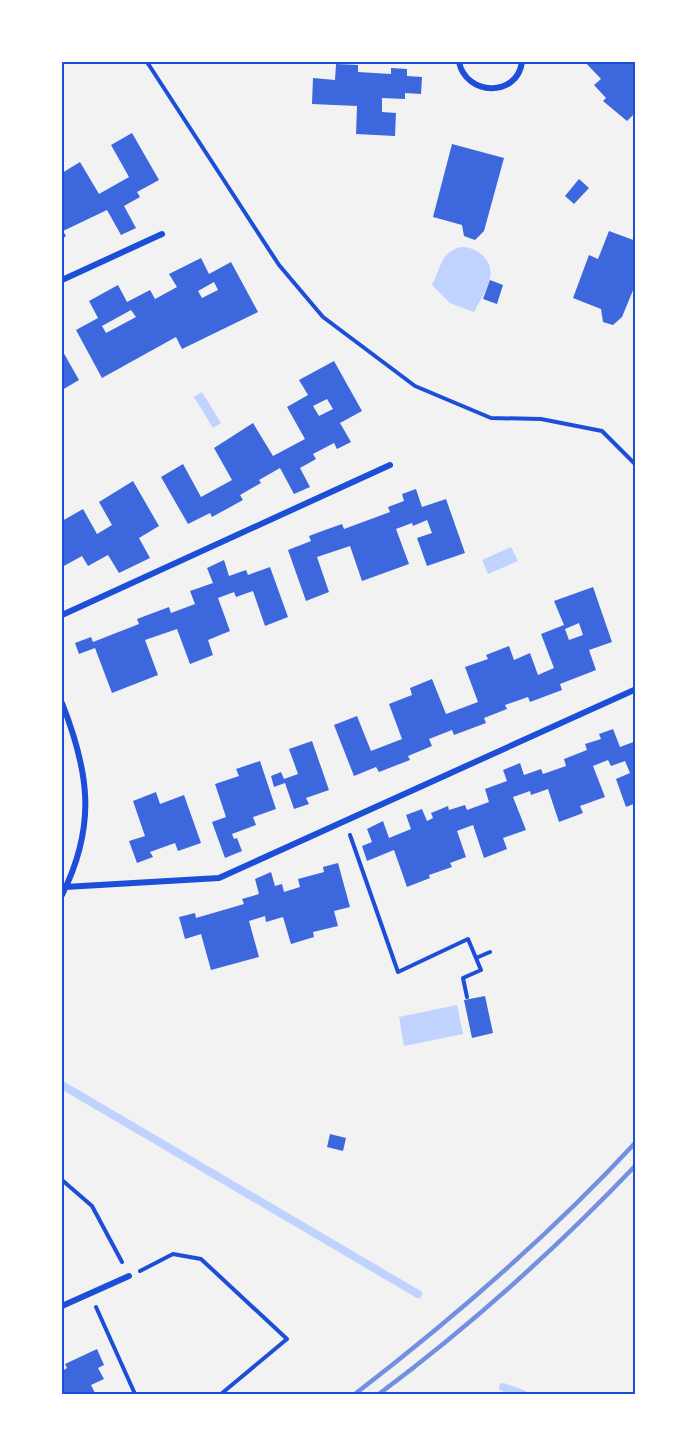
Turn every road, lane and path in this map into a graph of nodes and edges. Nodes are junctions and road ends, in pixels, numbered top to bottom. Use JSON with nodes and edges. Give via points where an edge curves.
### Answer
{"nodes":[{"id":1,"x":147,"y":62,"type":"edge"},
{"id":2,"x":459,"y":62,"type":"edge"},
{"id":3,"x":522,"y":62,"type":"edge"},
{"id":4,"x":162,"y":234,"type":"dead end"},
{"id":5,"x":62,"y":280,"type":"edge"},
{"id":6,"x":390,"y":465,"type":"dead end"},
{"id":7,"x":636,"y":465,"type":"edge"},
{"id":8,"x":62,"y":615,"type":"edge"},
{"id":9,"x":634,"y":690,"type":"edge"},
{"id":10,"x":62,"y":703,"type":"edge"},
{"id":11,"x":345,"y":820,"type":"junction"},
{"id":12,"x":65,"y":887,"type":"junction"},
{"id":13,"x":62,"y":895,"type":"edge"},
{"id":14,"x":490,"y":952,"type":"dead end"},
{"id":15,"x":476,"y":958,"type":"junction"},
{"id":16,"x":467,"y":997,"type":"dead end"},
{"id":17,"x":62,"y":1180,"type":"edge"},
{"id":18,"x":129,"y":1276,"type":"junction"},
{"id":19,"x":90,"y":1293,"type":"junction"},
{"id":20,"x":62,"y":1306,"type":"edge"},
{"id":21,"x":135,"y":1395,"type":"edge"},
{"id":22,"x":221,"y":1395,"type":"edge"}],
"edges":[{"from":1,"to":7,"type":"path","via":[[279,265],[323,317],[415,386],[491,418],[541,419],[602,431]]},
{"from":2,"to":3,"type":"street","via":[[470,82],[490,89],[509,83],[517,76]]},
{"from":4,"to":5,"type":"street"},
{"from":6,"to":8,"type":"street"},
{"from":9,"to":11,"type":"street"},
{"from":10,"to":12,"type":"street","via":[[77,743],[87,791],[82,838]]},
{"from":11,"to":12,"type":"street","via":[[219,878]]},
{"from":11,"to":15,"type":"path","via":[[398,972],[468,939]]},
{"from":12,"to":13,"type":"street"},
{"from":14,"to":15,"type":"path"},
{"from":15,"to":16,"type":"path","via":[[482,970],[463,978]]},
{"from":17,"to":18,"type":"path","via":[[92,1206]]},
{"from":18,"to":19,"type":"street"},
{"from":18,"to":22,"type":"path","via":[[173,1254],[201,1259],[287,1339]]},
{"from":19,"to":20,"type":"street"},
{"from":19,"to":21,"type":"path"}]}
